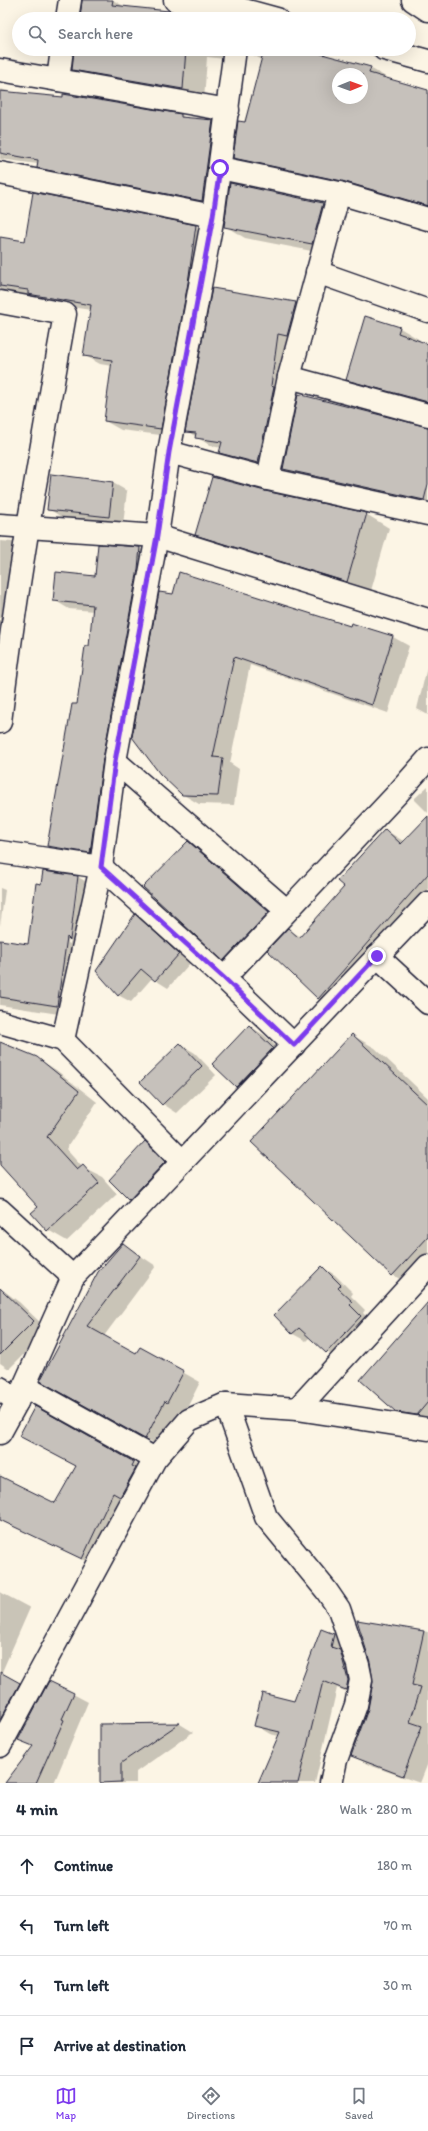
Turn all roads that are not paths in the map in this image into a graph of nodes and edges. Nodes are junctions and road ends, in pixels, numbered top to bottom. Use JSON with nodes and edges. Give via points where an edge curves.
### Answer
{"nodes":[{"id":1,"x":70,"y":0,"type":"edge"},
{"id":2,"x":175,"y":0,"type":"edge"},
{"id":3,"x":413,"y":0,"type":"edge"},
{"id":4,"x":240,"y":9,"type":"edge"},
{"id":5,"x":428,"y":10,"type":"edge"},
{"id":6,"x":68,"y":12,"type":"edge"},
{"id":7,"x":251,"y":12,"type":"edge"},
{"id":8,"x":61,"y":56,"type":"edge"},
{"id":9,"x":234,"y":56,"type":"edge"},
{"id":10,"x":410,"y":56,"type":"edge"},
{"id":11,"x":428,"y":61,"type":"edge"},
{"id":12,"x":0,"y":70,"type":"edge"},
{"id":13,"x":58,"y":80,"type":"junction"},
{"id":14,"x":228,"y":110,"type":"junction"},
{"id":15,"x":220,"y":168,"type":"junction"},
{"id":16,"x":0,"y":173,"type":"edge"},
{"id":17,"x":339,"y":193,"type":"junction"},
{"id":18,"x":213,"y":216,"type":"junction"},
{"id":19,"x":428,"y":219,"type":"edge"},
{"id":20,"x":317,"y":272,"type":"junction"},
{"id":21,"x":0,"y":302,"type":"edge"},
{"id":22,"x":428,"y":311,"type":"edge"},
{"id":23,"x":289,"y":377,"type":"junction"},
{"id":24,"x":428,"y":415,"type":"edge"},
{"id":25,"x":169,"y":452,"type":"junction"},
{"id":26,"x":268,"y":479,"type":"junction"},
{"id":27,"x":428,"y":514,"type":"edge"},
{"id":28,"x":0,"y":524,"type":"edge"},
{"id":29,"x":27,"y":528,"type":"junction"},
{"id":30,"x":157,"y":536,"type":"junction"},
{"id":31,"x":428,"y":620,"type":"edge"},
{"id":32,"x":5,"y":637,"type":"edge"},
{"id":33,"x":0,"y":722,"type":"edge"},
{"id":34,"x":428,"y":758,"type":"edge"},
{"id":35,"x":115,"y":761,"type":"junction"},
{"id":36,"x":0,"y":852,"type":"edge"},
{"id":37,"x":101,"y":867,"type":"junction"},
{"id":38,"x":428,"y":902,"type":"edge"},
{"id":39,"x":286,"y":910,"type":"junction"},
{"id":40,"x":377,"y":956,"type":"junction"},
{"id":41,"x":224,"y":978,"type":"junction"},
{"id":42,"x":428,"y":1003,"type":"edge"},
{"id":43,"x":0,"y":1022,"type":"edge"},
{"id":44,"x":63,"y":1040,"type":"junction"},
{"id":45,"x":294,"y":1045,"type":"junction"},
{"id":46,"x":182,"y":1161,"type":"junction"},
{"id":47,"x":0,"y":1210,"type":"edge"},
{"id":48,"x":428,"y":1266,"type":"edge"},
{"id":49,"x":73,"y":1277,"type":"junction"},
{"id":50,"x":0,"y":1388,"type":"edge"},
{"id":51,"x":20,"y":1394,"type":"junction"},
{"id":52,"x":226,"y":1404,"type":"junction"},
{"id":53,"x":297,"y":1409,"type":"junction"},
{"id":54,"x":428,"y":1429,"type":"edge"},
{"id":55,"x":0,"y":1433,"type":"edge"},
{"id":56,"x":155,"y":1459,"type":"junction"},
{"id":57,"x":0,"y":1746,"type":"edge"},
{"id":58,"x":331,"y":1783,"type":"edge"}],
"edges":[{"from":1,"to":6,"type":"street"},
{"from":2,"to":4,"type":"street"},
{"from":3,"to":5,"type":"street"},
{"from":4,"to":7,"type":"street"},
{"from":8,"to":13,"type":"street"},
{"from":9,"to":14,"type":"street"},
{"from":10,"to":11,"type":"street"},
{"from":12,"to":13,"type":"street"},
{"from":13,"to":14,"type":"street"},
{"from":14,"to":15,"type":"street"},
{"from":15,"to":17,"type":"street"},
{"from":15,"to":18,"type":"street"},
{"from":16,"to":18,"type":"street"},
{"from":17,"to":19,"type":"street"},
{"from":17,"to":20,"type":"street"},
{"from":18,"to":25,"type":"street"},
{"from":20,"to":22,"type":"street"},
{"from":20,"to":23,"type":"street"},
{"from":21,"to":29,"type":"street","via":[[65,314]]},
{"from":23,"to":24,"type":"street"},
{"from":23,"to":26,"type":"street"},
{"from":25,"to":26,"type":"street"},
{"from":25,"to":30,"type":"street"},
{"from":26,"to":27,"type":"street"},
{"from":28,"to":29,"type":"street"},
{"from":29,"to":30,"type":"street"},
{"from":29,"to":32,"type":"street"},
{"from":30,"to":31,"type":"street"},
{"from":30,"to":35,"type":"street"},
{"from":32,"to":33,"type":"street"},
{"from":34,"to":39,"type":"street"},
{"from":35,"to":37,"type":"street"},
{"from":35,"to":39,"type":"street"},
{"from":36,"to":37,"type":"street"},
{"from":37,"to":41,"type":"street"},
{"from":37,"to":44,"type":"street"},
{"from":38,"to":40,"type":"street"},
{"from":39,"to":41,"type":"street"},
{"from":40,"to":42,"type":"street"},
{"from":40,"to":45,"type":"street"},
{"from":41,"to":45,"type":"street"},
{"from":43,"to":44,"type":"street"},
{"from":44,"to":46,"type":"street"},
{"from":45,"to":46,"type":"street"},
{"from":46,"to":49,"type":"street"},
{"from":47,"to":49,"type":"street"},
{"from":48,"to":53,"type":"street"},
{"from":49,"to":51,"type":"street"},
{"from":50,"to":51,"type":"street"},
{"from":51,"to":55,"type":"street"},
{"from":51,"to":56,"type":"street"},
{"from":52,"to":53,"type":"street"},
{"from":52,"to":56,"type":"street","via":[[189,1420]]},
{"from":52,"to":58,"type":"street","via":[[266,1517],[326,1590],[339,1610],[358,1665],[361,1680],[356,1705],[336,1760]]},
{"from":53,"to":54,"type":"street"},
{"from":56,"to":57,"type":"street"}]}
